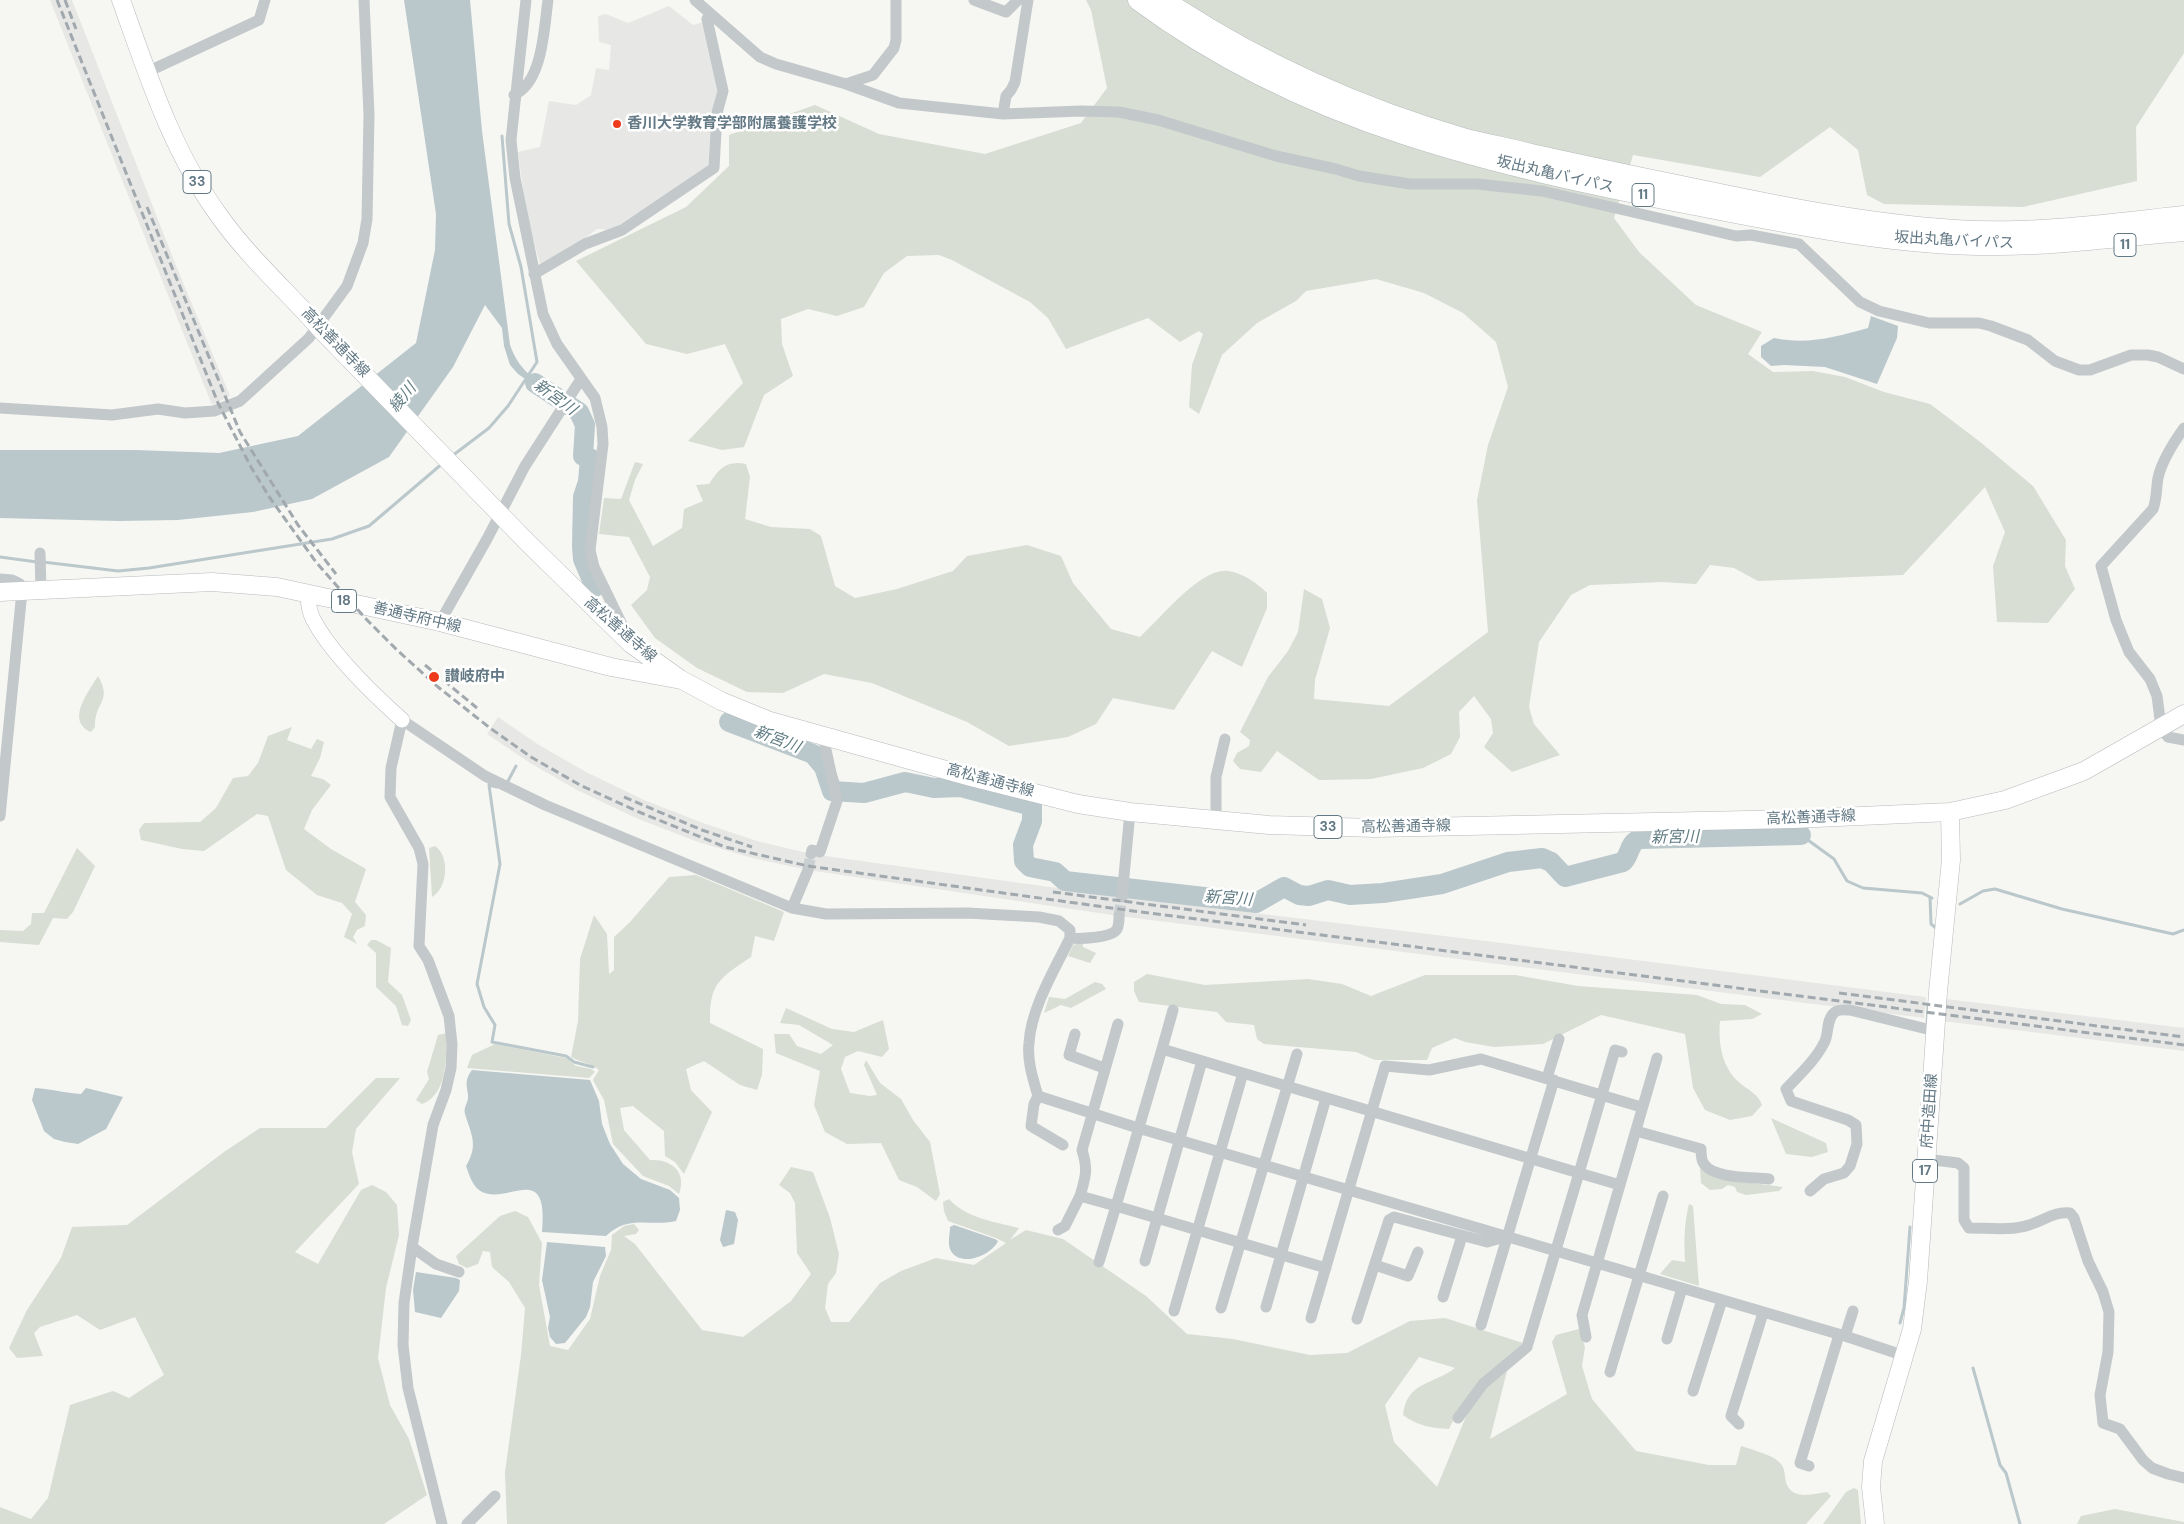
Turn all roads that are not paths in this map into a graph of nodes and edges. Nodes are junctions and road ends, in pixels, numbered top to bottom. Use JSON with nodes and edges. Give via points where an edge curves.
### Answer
{"nodes":[{"id":1,"x":122,"y":0,"type":"edge"},
{"id":2,"x":265,"y":0,"type":"edge"},
{"id":3,"x":364,"y":0,"type":"edge"},
{"id":4,"x":526,"y":0,"type":"edge"},
{"id":5,"x":548,"y":0,"type":"edge"},
{"id":6,"x":694,"y":0,"type":"edge"},
{"id":7,"x":896,"y":0,"type":"edge"},
{"id":8,"x":974,"y":0,"type":"edge"},
{"id":9,"x":1018,"y":0,"type":"edge"},
{"id":10,"x":1028,"y":0,"type":"edge"},
{"id":11,"x":1138,"y":0,"type":"edge"},
{"id":12,"x":1164,"y":0,"type":"edge"},
{"id":13,"x":711,"y":14,"type":"junction"},
{"id":14,"x":146,"y":72,"type":"junction"},
{"id":15,"x":846,"y":84,"type":"junction"},
{"id":16,"x":514,"y":95,"type":"junction"},
{"id":17,"x":1003,"y":114,"type":"junction"},
{"id":18,"x":1545,"y":174,"type":"junction"},
{"id":19,"x":2184,"y":204,"type":"edge"},
{"id":20,"x":2184,"y":216,"type":"edge"},
{"id":21,"x":2094,"y":226,"type":"junction"},
{"id":22,"x":2184,"y":231,"type":"edge"},
{"id":23,"x":2066,"y":243,"type":"junction"},
{"id":24,"x":2184,"y":243,"type":"edge"},
{"id":25,"x":534,"y":274,"type":"junction"},
{"id":26,"x":321,"y":329,"type":"junction"},
{"id":27,"x":2184,"y":369,"type":"edge"},
{"id":28,"x":581,"y":379,"type":"junction"},
{"id":29,"x":0,"y":408,"type":"edge"},
{"id":30,"x":2184,"y":428,"type":"edge"},
{"id":31,"x":40,"y":560,"type":"dead end"},
{"id":32,"x":0,"y":579,"type":"edge"},
{"id":33,"x":42,"y":590,"type":"junction"},
{"id":34,"x":0,"y":592,"type":"edge"},
{"id":35,"x":22,"y":592,"type":"junction"},
{"id":36,"x":308,"y":593,"type":"junction"},
{"id":37,"x":440,"y":622,"type":"junction"},
{"id":38,"x":631,"y":644,"type":"junction"},
{"id":39,"x":620,"y":669,"type":"junction"},
{"id":40,"x":680,"y":680,"type":"junction"},
{"id":41,"x":2184,"y":714,"type":"edge"},
{"id":42,"x":402,"y":720,"type":"junction"},
{"id":43,"x":2161,"y":727,"type":"junction"},
{"id":44,"x":822,"y":736,"type":"junction"},
{"id":45,"x":1225,"y":739,"type":"dead end"},
{"id":46,"x":2184,"y":740,"type":"edge"},
{"id":47,"x":1130,"y":812,"type":"junction"},
{"id":48,"x":1950,"y":812,"type":"junction"},
{"id":49,"x":0,"y":816,"type":"edge"},
{"id":50,"x":1216,"y":819,"type":"junction"},
{"id":51,"x":812,"y":854,"type":"tunnel mouth"},
{"id":52,"x":808,"y":870,"type":"tunnel mouth"},
{"id":53,"x":1122,"y":890,"type":"tunnel mouth"},
{"id":54,"x":792,"y":908,"type":"junction"},
{"id":55,"x":1119,"y":916,"type":"tunnel mouth"},
{"id":56,"x":1070,"y":938,"type":"junction"},
{"id":57,"x":1173,"y":1010,"type":"dead end"},
{"id":58,"x":1118,"y":1024,"type":"dead end"},
{"id":59,"x":1935,"y":1031,"type":"junction"},
{"id":60,"x":1076,"y":1034,"type":"dead end"},
{"id":61,"x":1559,"y":1039,"type":"dead end"},
{"id":62,"x":1162,"y":1049,"type":"junction"},
{"id":63,"x":1622,"y":1052,"type":"dead end"},
{"id":64,"x":1297,"y":1054,"type":"dead end"},
{"id":65,"x":1657,"y":1058,"type":"dead end"},
{"id":66,"x":1202,"y":1061,"type":"junction"},
{"id":67,"x":1104,"y":1068,"type":"junction"},
{"id":68,"x":1243,"y":1073,"type":"junction"},
{"id":69,"x":1550,"y":1079,"type":"junction"},
{"id":70,"x":1287,"y":1086,"type":"junction"},
{"id":71,"x":1602,"y":1095,"type":"junction"},
{"id":72,"x":1038,"y":1096,"type":"junction"},
{"id":73,"x":1326,"y":1098,"type":"junction"},
{"id":74,"x":1642,"y":1107,"type":"junction"},
{"id":75,"x":1371,"y":1111,"type":"junction"},
{"id":76,"x":1093,"y":1114,"type":"junction"},
{"id":77,"x":1138,"y":1128,"type":"junction"},
{"id":78,"x":1636,"y":1132,"type":"junction"},
{"id":79,"x":1179,"y":1140,"type":"junction"},
{"id":80,"x":1063,"y":1145,"type":"dead end"},
{"id":81,"x":1220,"y":1152,"type":"junction"},
{"id":82,"x":1531,"y":1158,"type":"junction"},
{"id":83,"x":1926,"y":1159,"type":"junction"},
{"id":84,"x":1264,"y":1165,"type":"junction"},
{"id":85,"x":1579,"y":1172,"type":"junction"},
{"id":86,"x":1304,"y":1177,"type":"junction"},
{"id":87,"x":1769,"y":1179,"type":"dead end"},
{"id":88,"x":1620,"y":1185,"type":"junction"},
{"id":89,"x":1348,"y":1190,"type":"junction"},
{"id":90,"x":1810,"y":1191,"type":"dead end"},
{"id":91,"x":1080,"y":1196,"type":"junction"},
{"id":92,"x":1663,"y":1196,"type":"dead end"},
{"id":93,"x":1116,"y":1206,"type":"junction"},
{"id":94,"x":1157,"y":1218,"type":"junction"},
{"id":95,"x":1058,"y":1230,"type":"dead end"},
{"id":96,"x":1197,"y":1230,"type":"junction"},
{"id":97,"x":1462,"y":1236,"type":"junction"},
{"id":98,"x":1508,"y":1236,"type":"junction"},
{"id":99,"x":1241,"y":1243,"type":"junction"},
{"id":100,"x":412,"y":1247,"type":"junction"},
{"id":101,"x":1556,"y":1250,"type":"junction"},
{"id":102,"x":1418,"y":1252,"type":"dead end"},
{"id":103,"x":1281,"y":1255,"type":"junction"},
{"id":104,"x":1145,"y":1261,"type":"dead end"},
{"id":105,"x":1099,"y":1262,"type":"dead end"},
{"id":106,"x":1598,"y":1263,"type":"junction"},
{"id":107,"x":1375,"y":1265,"type":"junction"},
{"id":108,"x":1326,"y":1268,"type":"junction"},
{"id":109,"x":459,"y":1272,"type":"dead end"},
{"id":110,"x":1639,"y":1275,"type":"junction"},
{"id":111,"x":1682,"y":1288,"type":"junction"},
{"id":112,"x":1444,"y":1297,"type":"dead end"},
{"id":113,"x":1722,"y":1300,"type":"junction"},
{"id":114,"x":1266,"y":1307,"type":"dead end"},
{"id":115,"x":1221,"y":1308,"type":"dead end"},
{"id":116,"x":1174,"y":1311,"type":"dead end"},
{"id":117,"x":1853,"y":1311,"type":"dead end"},
{"id":118,"x":1763,"y":1313,"type":"junction"},
{"id":119,"x":1311,"y":1318,"type":"dead end"},
{"id":120,"x":1357,"y":1319,"type":"dead end"},
{"id":121,"x":1482,"y":1325,"type":"dead end"},
{"id":122,"x":1842,"y":1335,"type":"junction"},
{"id":123,"x":1586,"y":1337,"type":"dead end"},
{"id":124,"x":1667,"y":1340,"type":"dead end"},
{"id":125,"x":1904,"y":1356,"type":"junction"},
{"id":126,"x":1610,"y":1372,"type":"dead end"},
{"id":127,"x":1692,"y":1391,"type":"dead end"},
{"id":128,"x":1458,"y":1418,"type":"dead end"},
{"id":129,"x":1739,"y":1424,"type":"dead end"},
{"id":130,"x":1809,"y":1466,"type":"dead end"},
{"id":131,"x":2184,"y":1478,"type":"edge"},
{"id":132,"x":495,"y":1496,"type":"dead end"},
{"id":133,"x":442,"y":1524,"type":"edge"},
{"id":134,"x":467,"y":1524,"type":"edge"},
{"id":135,"x":1875,"y":1524,"type":"edge"}],
"edges":[{"from":1,"to":14,"type":"main road","name":"高松善通寺線","number":"33"},
{"from":2,"to":14,"type":"street","via":[[259,20]]},
{"from":3,"to":26,"type":"street","via":[[369,115],[367,219],[363,243],[347,286]]},
{"from":4,"to":16,"type":"street"},
{"from":5,"to":16,"type":"street","via":[[535,72],[523,91]]},
{"from":6,"to":13,"type":"street"},
{"from":7,"to":15,"type":"street","via":[[894,48],[873,75]]},
{"from":8,"to":9,"type":"street","via":[[1006,12]]},
{"from":10,"to":17,"type":"street","via":[[1015,82],[1006,96]]},
{"from":11,"to":18,"type":"highway","name":"坂出丸亀バイパス","number":"11","via":[[1242,66],[1321,104],[1415,140]]},
{"from":12,"to":18,"type":"highway","name":"坂出丸亀バイパス","number":"11","via":[[1204,27],[1326,90],[1456,136]]},
{"from":13,"to":15,"type":"street","via":[[760,57]]},
{"from":13,"to":25,"type":"street","via":[[707,19],[723,91],[717,113],[714,168],[622,230],[585,244]]},
{"from":14,"to":26,"type":"main road","name":"高松善通寺線","number":"33","via":[[173,139],[220,217]]},
{"from":15,"to":17,"type":"street","via":[[899,103]]},
{"from":16,"to":25,"type":"street","via":[[511,140]]},
{"from":17,"to":18,"type":"street","via":[[1081,110],[1119,112],[1158,120],[1276,156],[1359,176],[1410,184],[1477,184]]},
{"from":18,"to":21,"type":"highway","name":"坂出丸亀バイパス","number":"11","via":[[1956,230]]},
{"from":18,"to":23,"type":"highway","name":"坂出丸亀バイパス","number":"11","via":[[1836,232],[1951,243]]},
{"from":18,"to":27,"type":"street","via":[[1736,236],[1751,235],[1799,244],[1860,302],[1878,310],[1929,323],[1991,326],[2028,340],[2055,361],[2079,370],[2090,370],[2131,355],[2158,357]]},
{"from":19,"to":21,"type":"highway"},
{"from":20,"to":21,"type":"highway","name":"坂出丸亀バイパス","number":"11"},
{"from":22,"to":23,"type":"highway","name":"坂出丸亀バイパス","number":"11"},
{"from":23,"to":24,"type":"highway","number":"11","via":[[2150,246]]},
{"from":25,"to":28,"type":"street","via":[[543,314],[557,344]]},
{"from":26,"to":29,"type":"street","via":[[240,401],[214,410],[185,413],[158,409],[112,414]]},
{"from":26,"to":38,"type":"main road","name":"高松善通寺線","number":"33","bridge":true,"via":[[526,541]]},
{"from":28,"to":37,"type":"street","via":[[525,466]]},
{"from":28,"to":38,"type":"street","via":[[595,398],[603,444],[590,550],[594,567]]},
{"from":30,"to":43,"type":"street","via":[[2158,478],[2153,509],[2101,566],[2129,652],[2150,679],[2157,696]]},
{"from":31,"to":33,"type":"street"},
{"from":32,"to":35,"type":"street","via":[[20,584]]},
{"from":33,"to":35,"type":"main road","name":"善通寺府中線","number":"18"},
{"from":33,"to":36,"type":"main road","name":"善通寺府中線","number":"18","via":[[212,582]]},
{"from":34,"to":35,"type":"main road","name":"善通寺府中線","number":"18"},
{"from":35,"to":49,"type":"street"},
{"from":36,"to":37,"type":"main road","name":"善通寺府中線","number":"18"},
{"from":36,"to":42,"type":"street","via":[[312,618],[326,640]]},
{"from":37,"to":39,"type":"main road","name":"善通寺府中線","number":"18"},
{"from":38,"to":39,"type":"main road","via":[[628,663]]},
{"from":38,"to":40,"type":"main road","name":"高松善通寺線","number":"33"},
{"from":39,"to":40,"type":"main road","name":"善通寺府中線","number":"18"},
{"from":40,"to":44,"type":"main road","name":"高松善通寺線","number":"33","via":[[770,721]]},
{"from":41,"to":43,"type":"main road","name":"高松善通寺線","number":"33"},
{"from":42,"to":54,"type":"street","via":[[453,756],[511,789]]},
{"from":42,"to":100,"type":"street","via":[[391,768],[390,797],[419,848],[423,864],[419,946],[428,960],[449,1016],[452,1044],[451,1068],[433,1125]]},
{"from":43,"to":46,"type":"street","via":[[2168,737]]},
{"from":43,"to":48,"type":"main road","name":"高松善通寺線","number":"33","via":[[2084,771],[2052,784],[2005,800]]},
{"from":44,"to":47,"type":"main road","name":"高松善通寺線","number":"33","via":[[1060,799]]},
{"from":44,"to":51,"type":"street","via":[[837,801],[820,852],[812,850]]},
{"from":45,"to":50,"type":"street","via":[[1216,777]]},
{"from":47,"to":50,"type":"main road","name":"高松善通寺線","number":"33"},
{"from":47,"to":53,"type":"street"},
{"from":48,"to":50,"type":"main road","name":"高松善通寺線","number":"33","via":[[1794,820],[1374,828],[1269,825]]},
{"from":48,"to":59,"type":"main road","name":"府中造田線","number":"17","via":[[1951,860]]},
{"from":52,"to":54,"type":"street"},
{"from":54,"to":56,"type":"street","via":[[826,914],[967,913],[1039,917],[1059,920],[1070,930]]},
{"from":55,"to":56,"type":"street","via":[[1117,929],[1112,934]]},
{"from":56,"to":72,"type":"street","via":[[1031,1028],[1029,1057]]},
{"from":57,"to":62,"type":"street"},
{"from":58,"to":67,"type":"street"},
{"from":59,"to":83,"type":"main road","name":"府中造田線","number":"17"},
{"from":59,"to":90,"type":"street","via":[[1850,1010],[1833,1013],[1820,1050],[1786,1090],[1791,1101],[1856,1125],[1857,1144],[1850,1166],[1844,1173],[1824,1179]]},
{"from":60,"to":67,"type":"street","via":[[1069,1056]]},
{"from":61,"to":69,"type":"street"},
{"from":62,"to":66,"type":"street"},
{"from":62,"to":77,"type":"street"},
{"from":63,"to":71,"type":"street","via":[[1615,1050]]},
{"from":64,"to":70,"type":"street"},
{"from":65,"to":74,"type":"street"},
{"from":66,"to":68,"type":"street"},
{"from":66,"to":79,"type":"street"},
{"from":67,"to":76,"type":"street"},
{"from":68,"to":70,"type":"street"},
{"from":68,"to":81,"type":"street"},
{"from":69,"to":71,"type":"street"},
{"from":69,"to":75,"type":"street","via":[[1481,1059],[1429,1070],[1386,1066]]},
{"from":69,"to":82,"type":"street"},
{"from":70,"to":73,"type":"street"},
{"from":70,"to":84,"type":"street"},
{"from":71,"to":74,"type":"street"},
{"from":71,"to":85,"type":"street"},
{"from":72,"to":76,"type":"street"},
{"from":72,"to":80,"type":"street","via":[[1031,1126]]},
{"from":73,"to":75,"type":"street"},
{"from":73,"to":86,"type":"street"},
{"from":74,"to":78,"type":"street"},
{"from":75,"to":82,"type":"street"},
{"from":75,"to":89,"type":"street"},
{"from":76,"to":77,"type":"street"},
{"from":76,"to":91,"type":"street","via":[[1082,1150],[1087,1166]]},
{"from":77,"to":79,"type":"street"},
{"from":77,"to":93,"type":"street"},
{"from":78,"to":87,"type":"street","via":[[1701,1149],[1703,1162],[1717,1174]]},
{"from":78,"to":88,"type":"street"},
{"from":79,"to":81,"type":"street"},
{"from":79,"to":94,"type":"street"},
{"from":81,"to":84,"type":"street"},
{"from":81,"to":96,"type":"street"},
{"from":82,"to":85,"type":"street"},
{"from":82,"to":98,"type":"street"},
{"from":83,"to":125,"type":"main road","name":"府中造田線","number":"17","via":[[1915,1305]]},
{"from":83,"to":131,"type":"street","via":[[1958,1163],[1964,1168],[1964,1220],[1969,1228],[2015,1228],[2064,1212],[2070,1213],[2109,1312],[2108,1352],[2100,1395],[2103,1423],[2120,1429],[2152,1468]]},
{"from":84,"to":86,"type":"street"},
{"from":84,"to":99,"type":"street"},
{"from":85,"to":88,"type":"street"},
{"from":85,"to":101,"type":"street"},
{"from":86,"to":89,"type":"street"},
{"from":86,"to":103,"type":"street"},
{"from":88,"to":106,"type":"street"},
{"from":89,"to":98,"type":"street"},
{"from":89,"to":108,"type":"street"},
{"from":91,"to":93,"type":"street"},
{"from":91,"to":95,"type":"street","via":[[1065,1226]]},
{"from":92,"to":110,"type":"street"},
{"from":93,"to":94,"type":"street"},
{"from":93,"to":105,"type":"street"},
{"from":94,"to":96,"type":"street"},
{"from":94,"to":104,"type":"street"},
{"from":96,"to":99,"type":"street"},
{"from":96,"to":116,"type":"street"},
{"from":97,"to":98,"type":"street","via":[[1487,1242]]},
{"from":97,"to":107,"type":"street","via":[[1394,1217],[1389,1220]]},
{"from":97,"to":112,"type":"street"},
{"from":98,"to":101,"type":"street"},
{"from":98,"to":121,"type":"street"},
{"from":99,"to":103,"type":"street"},
{"from":99,"to":115,"type":"street"},
{"from":100,"to":109,"type":"street","via":[[436,1264]]},
{"from":100,"to":133,"type":"street","via":[[404,1303],[403,1346],[408,1388]]},
{"from":101,"to":106,"type":"street"},
{"from":101,"to":128,"type":"street","via":[[1527,1347],[1484,1384]]},
{"from":102,"to":107,"type":"street","via":[[1408,1276]]},
{"from":103,"to":108,"type":"street"},
{"from":103,"to":114,"type":"street"},
{"from":106,"to":110,"type":"street"},
{"from":106,"to":123,"type":"street","via":[[1582,1315]]},
{"from":107,"to":120,"type":"street"},
{"from":108,"to":119,"type":"street"},
{"from":110,"to":111,"type":"street"},
{"from":110,"to":126,"type":"street"},
{"from":111,"to":113,"type":"street"},
{"from":111,"to":124,"type":"street"},
{"from":113,"to":118,"type":"street"},
{"from":113,"to":127,"type":"street"},
{"from":117,"to":122,"type":"street"},
{"from":118,"to":122,"type":"street"},
{"from":118,"to":129,"type":"street","via":[[1731,1416]]},
{"from":122,"to":125,"type":"street"},
{"from":122,"to":130,"type":"street","via":[[1800,1462]]},
{"from":125,"to":135,"type":"main road","name":"府中造田線","number":"17","via":[[1873,1461],[1871,1487]]},
{"from":132,"to":134,"type":"street"}]}
